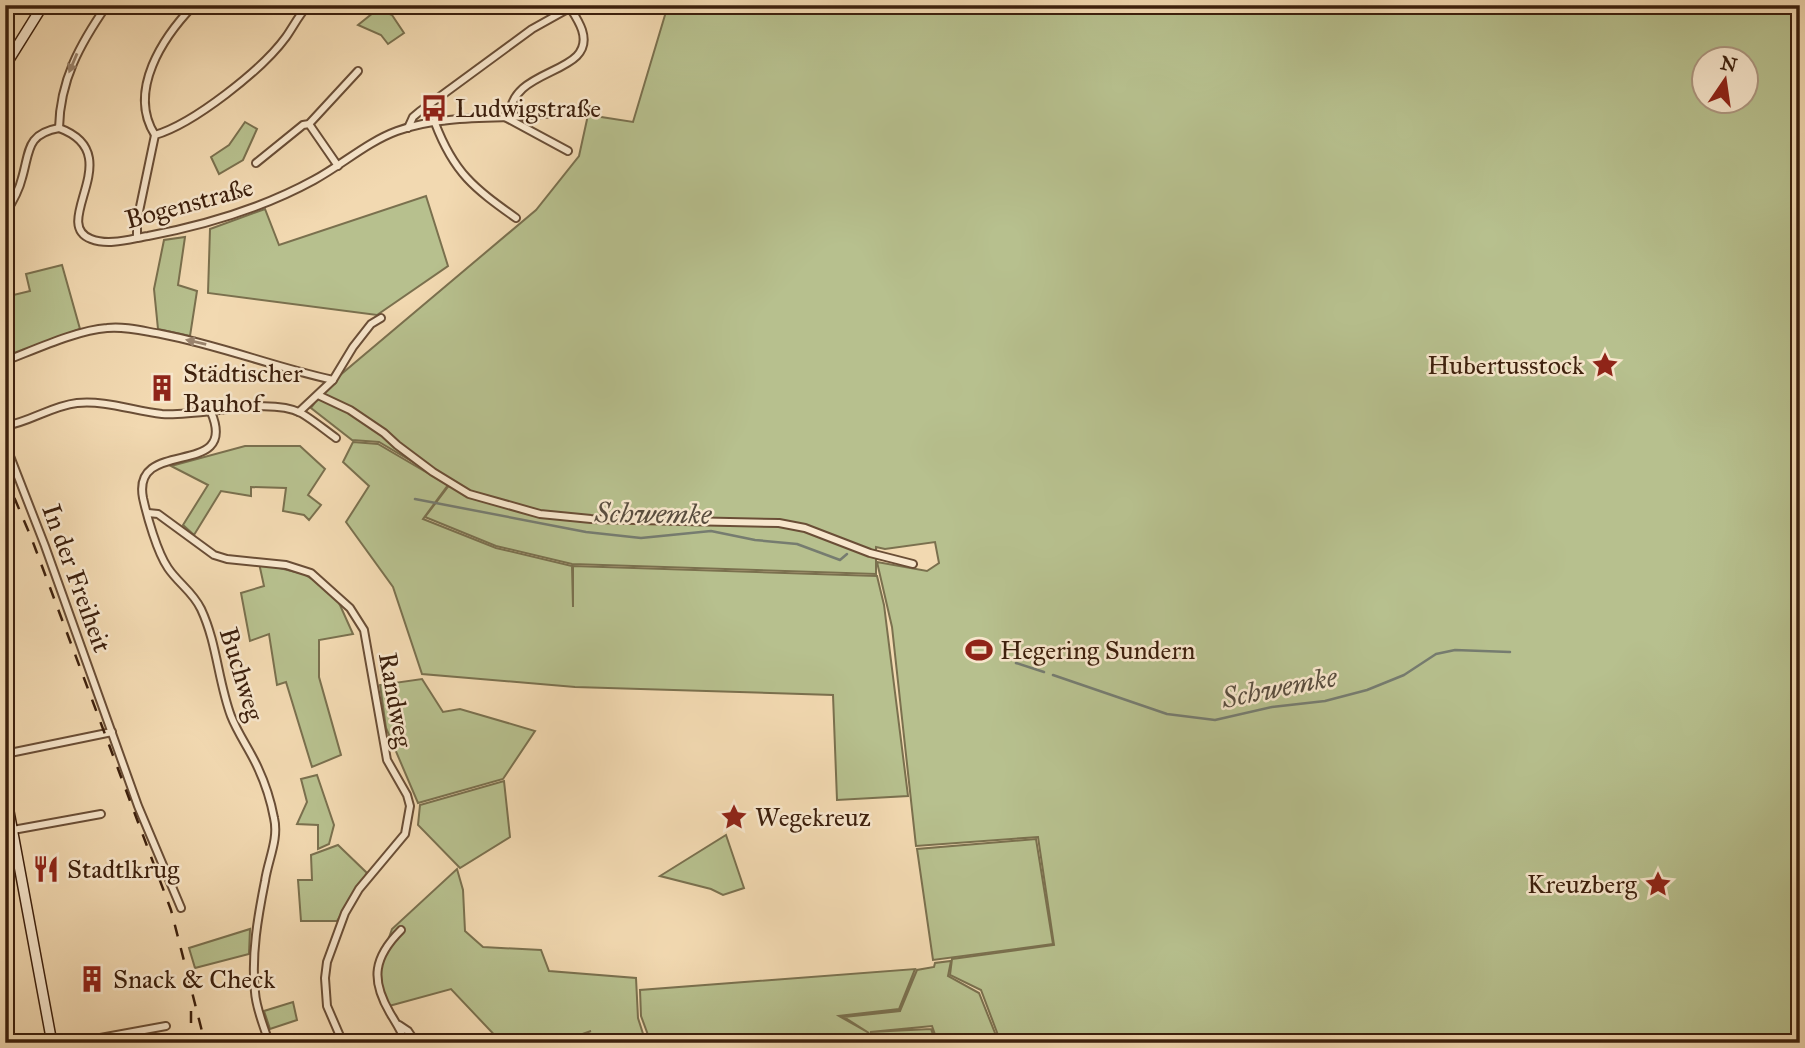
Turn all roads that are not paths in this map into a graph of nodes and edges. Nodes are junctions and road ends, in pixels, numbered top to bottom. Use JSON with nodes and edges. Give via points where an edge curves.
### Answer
{"nodes":[{"id":1,"x":43,"y":5,"type":"edge"},
{"id":2,"x":107,"y":5,"type":"edge"},
{"id":3,"x":194,"y":5,"type":"edge"},
{"id":4,"x":307,"y":5,"type":"edge"},
{"id":5,"x":571,"y":6,"type":"edge"},
{"id":6,"x":5,"y":66,"type":"edge"},
{"id":7,"x":358,"y":71,"type":"dead end"},
{"id":8,"x":587,"y":109,"type":"dead end"},
{"id":9,"x":507,"y":117,"type":"junction"},
{"id":10,"x":435,"y":123,"type":"junction"},
{"id":11,"x":309,"y":124,"type":"junction"},
{"id":12,"x":60,"y":128,"type":"junction"},
{"id":13,"x":408,"y":128,"type":"junction"},
{"id":14,"x":155,"y":135,"type":"junction"},
{"id":15,"x":568,"y":151,"type":"dead end"},
{"id":16,"x":256,"y":163,"type":"dead end"},
{"id":17,"x":338,"y":166,"type":"junction"},
{"id":18,"x":5,"y":214,"type":"edge"},
{"id":19,"x":516,"y":218,"type":"dead end"},
{"id":20,"x":136,"y":238,"type":"junction"},
{"id":21,"x":381,"y":318,"type":"dead end"},
{"id":22,"x":5,"y":361,"type":"edge"},
{"id":23,"x":332,"y":380,"type":"junction"},
{"id":24,"x":318,"y":395,"type":"junction"},
{"id":25,"x":211,"y":412,"type":"junction"},
{"id":26,"x":299,"y":412,"type":"junction"},
{"id":27,"x":5,"y":426,"type":"edge"},
{"id":28,"x":5,"y":437,"type":"edge"},
{"id":29,"x":336,"y":438,"type":"dead end"},
{"id":30,"x":148,"y":513,"type":"junction"},
{"id":31,"x":914,"y":564,"type":"dead end"},
{"id":32,"x":111,"y":732,"type":"junction"},
{"id":33,"x":5,"y":754,"type":"edge"},
{"id":34,"x":5,"y":790,"type":"edge"},
{"id":35,"x":101,"y":814,"type":"dead end"},
{"id":36,"x":13,"y":830,"type":"junction"},
{"id":37,"x":181,"y":908,"type":"dead end"},
{"id":38,"x":401,"y":930,"type":"dead end"},
{"id":39,"x":397,"y":1024,"type":"junction"},
{"id":40,"x":166,"y":1026,"type":"dead end"},
{"id":41,"x":52,"y":1043,"type":"edge"},
{"id":42,"x":73,"y":1043,"type":"edge"},
{"id":43,"x":269,"y":1043,"type":"edge"},
{"id":44,"x":343,"y":1043,"type":"edge"},
{"id":45,"x":406,"y":1043,"type":"edge"},
{"id":46,"x":416,"y":1043,"type":"edge"}],
"edges":[{"from":1,"to":6,"type":"main road"},
{"from":2,"to":12,"type":"street","one_way":true,"via":[[84,37],[65,80]]},
{"from":3,"to":14,"type":"street","via":[[167,37],[147,80],[146,119]]},
{"from":4,"to":14,"type":"street","via":[[272,52],[230,89],[188,122]]},
{"from":5,"to":9,"type":"street","via":[[583,34],[580,51],[569,64],[520,89]]},
{"from":5,"to":13,"type":"street","via":[[491,58],[413,117]]},
{"from":7,"to":11,"type":"street","name":"Bogenstraße"},
{"from":8,"to":9,"type":"street","name":"Bogenstraße"},
{"from":9,"to":10,"type":"street","name":"Bogenstraße"},
{"from":9,"to":15,"type":"street","name":"Bogenstraße"},
{"from":10,"to":13,"type":"street","name":"Bogenstraße"},
{"from":10,"to":19,"type":"street","via":[[458,169],[475,188]]},
{"from":11,"to":16,"type":"street","name":"Bogenstraße"},
{"from":11,"to":17,"type":"street"},
{"from":12,"to":18,"type":"street","via":[[38,135],[32,142]]},
{"from":12,"to":20,"type":"street","name":"Bogenstraße","via":[[79,138],[90,159],[78,222],[82,232],[101,241]]},
{"from":13,"to":17,"type":"street","name":"Bogenstraße"},
{"from":14,"to":20,"type":"street"},
{"from":17,"to":20,"type":"street","name":"Bogenstraße","via":[[271,202],[207,223]]},
{"from":21,"to":23,"type":"street","via":[[371,324]]},
{"from":23,"to":22,"type":"street","one_way":true,"via":[[209,344],[122,328],[78,335]]},
{"from":23,"to":24,"type":"street"},
{"from":24,"to":26,"type":"street"},
{"from":24,"to":31,"type":"street","via":[[350,410],[468,494],[540,514],[591,519],[779,523]]},
{"from":25,"to":26,"type":"street","via":[[250,407]]},
{"from":25,"to":27,"type":"street","via":[[164,414],[77,403]]},
{"from":25,"to":30,"type":"street","name":"Buchweg","via":[[218,429],[211,446],[155,466],[146,475],[142,491]]},
{"from":26,"to":29,"type":"street"},
{"from":28,"to":32,"type":"street","name":"In der Freiheit"},
{"from":30,"to":43,"type":"street","name":"Buchweg","via":[[166,566],[202,611],[231,717],[258,769],[275,821],[254,968],[256,998]]},
{"from":30,"to":44,"type":"street","name":"Randweg","via":[[158,514],[214,555],[311,573],[363,626],[387,760],[408,795],[410,810],[402,839],[370,873],[345,913],[327,962],[327,1006]]},
{"from":32,"to":33,"type":"street"},
{"from":32,"to":37,"type":"street","name":"In der Freiheit"},
{"from":34,"to":36,"type":"main road"},
{"from":35,"to":36,"type":"street"},
{"from":36,"to":41,"type":"main road"},
{"from":38,"to":39,"type":"street","via":[[384,947],[377,968],[381,994]]},
{"from":39,"to":45,"type":"street"},
{"from":39,"to":46,"type":"street"},
{"from":40,"to":42,"type":"street"}]}
